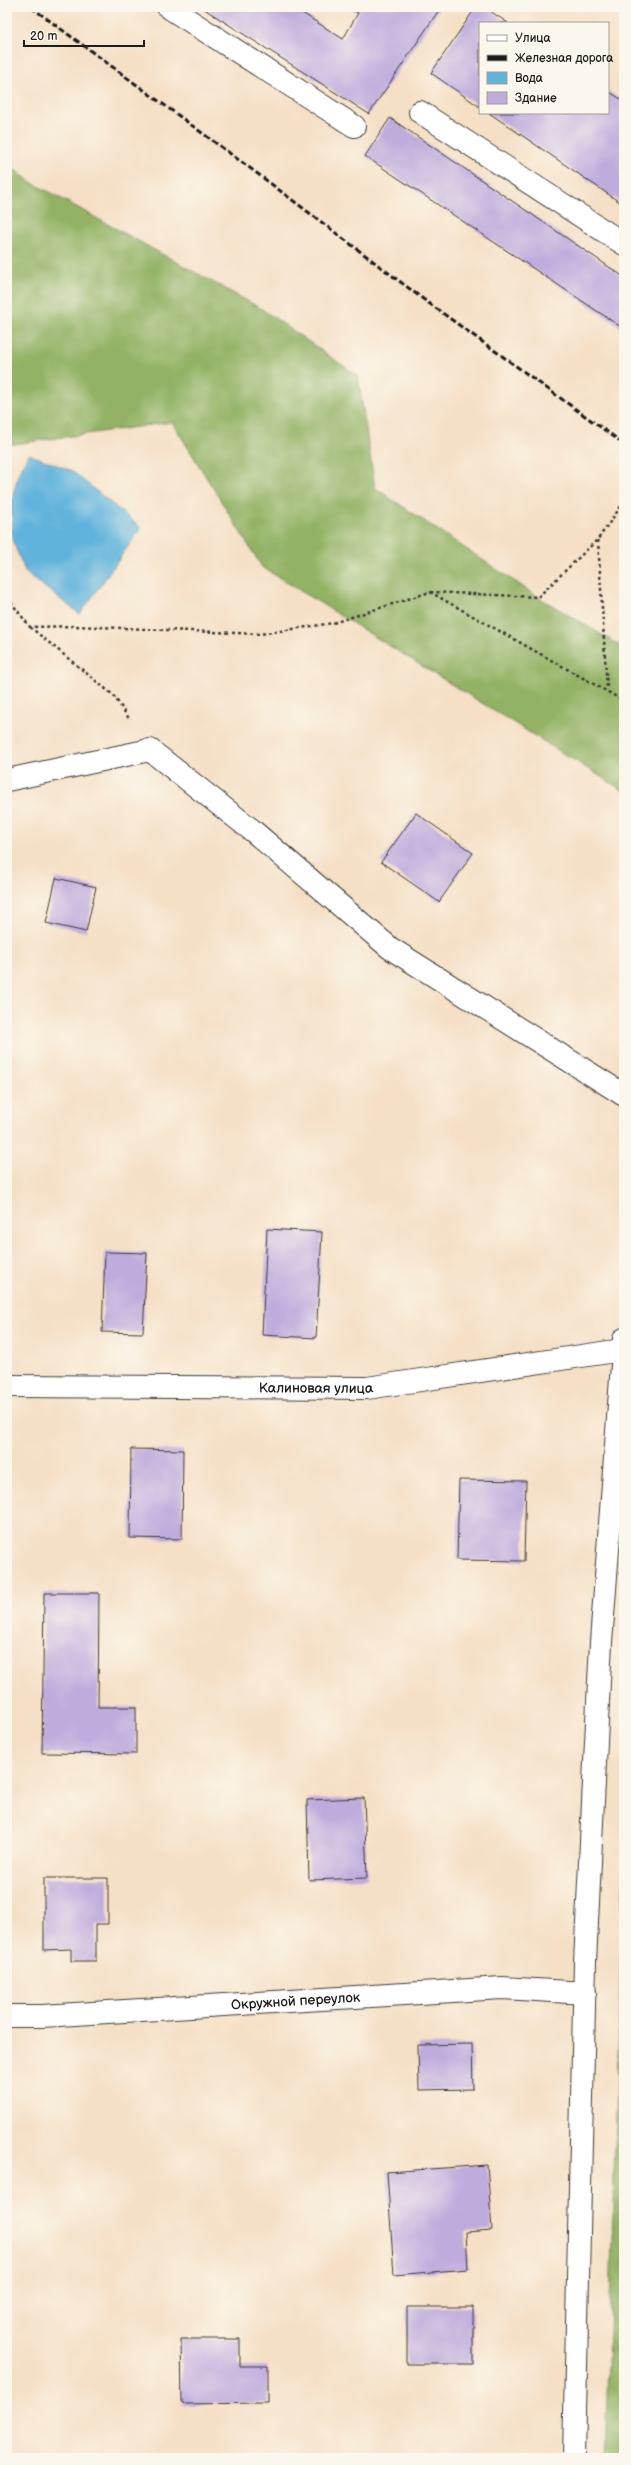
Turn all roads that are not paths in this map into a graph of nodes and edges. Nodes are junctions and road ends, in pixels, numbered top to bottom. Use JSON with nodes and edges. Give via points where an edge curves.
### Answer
{"nodes":[{"id":1,"x":168,"y":7,"type":"edge"},
{"id":2,"x":420,"y":112,"type":"dead end"},
{"id":3,"x":354,"y":126,"type":"dead end"},
{"id":4,"x":624,"y":244,"type":"edge"},
{"id":5,"x":7,"y":780,"type":"edge"},
{"id":6,"x":624,"y":1095,"type":"edge"},
{"id":7,"x":623,"y":1344,"type":"edge"},
{"id":8,"x":7,"y":1386,"type":"edge"},
{"id":9,"x":585,"y":1993,"type":"junction"},
{"id":10,"x":7,"y":2016,"type":"edge"},
{"id":11,"x":574,"y":2458,"type":"edge"}],
"edges":[{"from":1,"to":3,"type":"street"},
{"from":2,"to":4,"type":"street"},
{"from":5,"to":6,"type":"street","via":[[150,750],[253,831],[390,948]]},
{"from":7,"to":8,"type":"street","name":"Калиновая улица","via":[[367,1388]]},
{"from":7,"to":9,"type":"street","via":[[601,1642]]},
{"from":9,"to":10,"type":"street","name":"Окружной переулок","via":[[502,1988]]},
{"from":9,"to":11,"type":"street"}]}
